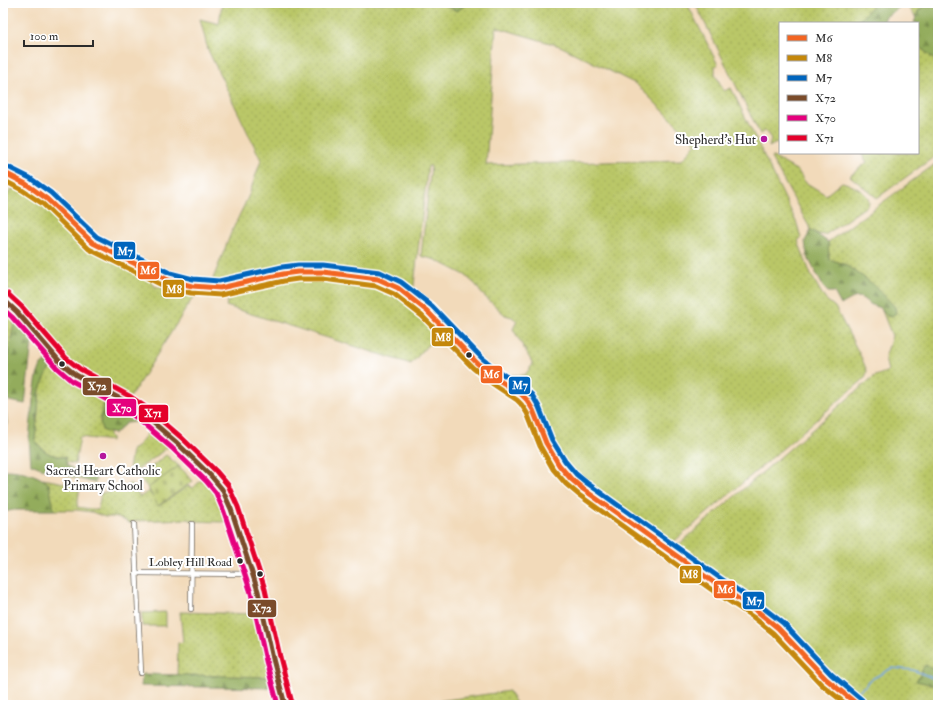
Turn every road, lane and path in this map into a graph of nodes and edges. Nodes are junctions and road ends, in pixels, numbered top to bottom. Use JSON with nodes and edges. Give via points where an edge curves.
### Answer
{"nodes":[{"id":1,"x":3,"y":172,"type":"edge"},
{"id":2,"x":3,"y":299,"type":"edge"},
{"id":3,"x":134,"y":524,"type":"dead end"},
{"id":4,"x":192,"y":524,"type":"dead end"},
{"id":5,"x":136,"y":573,"type":"junction"},
{"id":6,"x":192,"y":573,"type":"junction"},
{"id":7,"x":252,"y":574,"type":"junction"},
{"id":8,"x":191,"y":609,"type":"dead end"},
{"id":9,"x":140,"y":672,"type":"dead end"},
{"id":10,"x":285,"y":705,"type":"edge"},
{"id":11,"x":858,"y":705,"type":"edge"}],
"edges":[{"from":1,"to":11,"type":"street","via":[[44,196],[93,243],[178,283],[220,288],[283,274],[311,271],[378,279],[398,288],[427,311],[477,364],[527,400],[559,465],[583,489],[778,628],[826,679]]},
{"from":2,"to":7,"type":"highway","via":[[18,312],[39,339],[68,369],[142,413],[211,476],[228,501]]},
{"from":3,"to":5,"type":"street"},
{"from":4,"to":6,"type":"street"},
{"from":5,"to":6,"type":"street"},
{"from":5,"to":9,"type":"street"},
{"from":6,"to":7,"type":"street"},
{"from":6,"to":8,"type":"street"},
{"from":7,"to":10,"type":"highway"}]}
